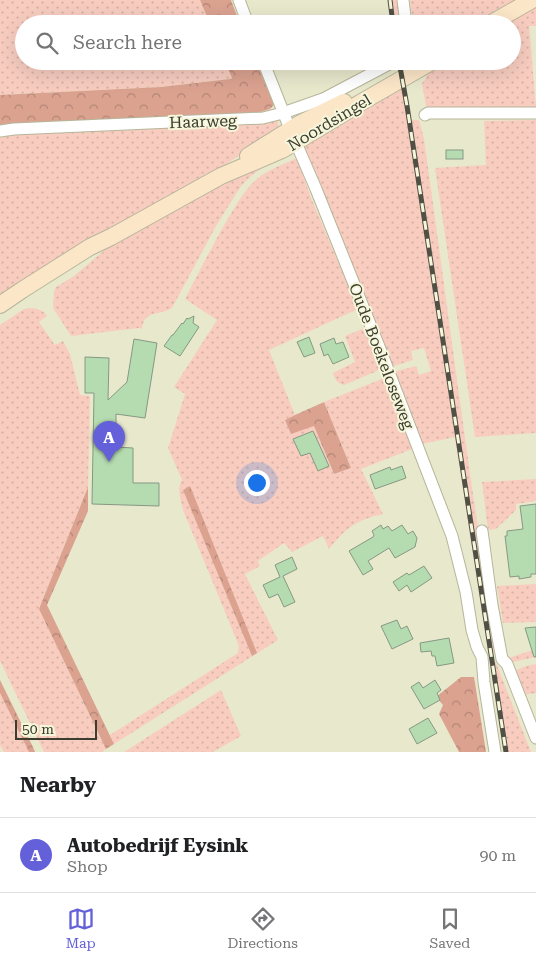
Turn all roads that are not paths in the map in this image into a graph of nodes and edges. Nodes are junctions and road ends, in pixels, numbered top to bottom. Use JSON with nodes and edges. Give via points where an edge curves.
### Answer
{"nodes":[{"id":1,"x":239,"y":0,"type":"edge"},
{"id":2,"x":403,"y":0,"type":"edge"},
{"id":3,"x":532,"y":0,"type":"edge"},
{"id":4,"x":245,"y":15,"type":"edge"},
{"id":5,"x":405,"y":15,"type":"edge"},
{"id":6,"x":506,"y":15,"type":"edge"},
{"id":7,"x":266,"y":70,"type":"edge"},
{"id":8,"x":378,"y":70,"type":"edge"},
{"id":9,"x":399,"y":70,"type":"edge"},
{"id":10,"x":417,"y":70,"type":"edge"},
{"id":11,"x":283,"y":113,"type":"junction"},
{"id":12,"x":536,"y":113,"type":"edge"},
{"id":13,"x":425,"y":115,"type":"dead end"},
{"id":14,"x":0,"y":131,"type":"edge"},
{"id":15,"x":293,"y":135,"type":"junction"},
{"id":16,"x":111,"y":237,"type":"junction"},
{"id":17,"x":0,"y":305,"type":"edge"},
{"id":18,"x":0,"y":317,"type":"edge"},
{"id":19,"x":482,"y":531,"type":"dead end"},
{"id":20,"x":482,"y":657,"type":"junction"},
{"id":21,"x":502,"y":659,"type":"junction"},
{"id":22,"x":536,"y":738,"type":"edge"},
{"id":23,"x":495,"y":752,"type":"edge"}],
"edges":[{"from":1,"to":4,"type":"street"},
{"from":2,"to":5,"type":"street"},
{"from":3,"to":6,"type":"main road"},
{"from":7,"to":11,"type":"street","name":"Oude Boekeloseweg"},
{"from":8,"to":11,"type":"street","name":"Haarweg","via":[[323,100]]},
{"from":9,"to":15,"type":"main road","name":"Noordsingel"},
{"from":10,"to":15,"type":"main road","name":"Noordsingel","via":[[360,103]]},
{"from":11,"to":14,"type":"street","name":"Haarweg","via":[[263,118]]},
{"from":11,"to":15,"type":"street","name":"Oude Boekeloseweg"},
{"from":12,"to":13,"type":"street"},
{"from":15,"to":16,"type":"main road","name":"Noordsingel","via":[[244,159],[222,176]]},
{"from":15,"to":20,"type":"street","name":"Oude Boekeloseweg","via":[[452,536],[472,630]]},
{"from":16,"to":17,"type":"main road","name":"Noordsingel"},
{"from":16,"to":18,"type":"main road","name":"Noordsingel","via":[[93,254]]},
{"from":19,"to":21,"type":"street"},
{"from":20,"to":21,"type":"street"},
{"from":20,"to":23,"type":"street","name":"Oude Boekeloseweg"},
{"from":21,"to":22,"type":"street","via":[[507,664]]}]}
